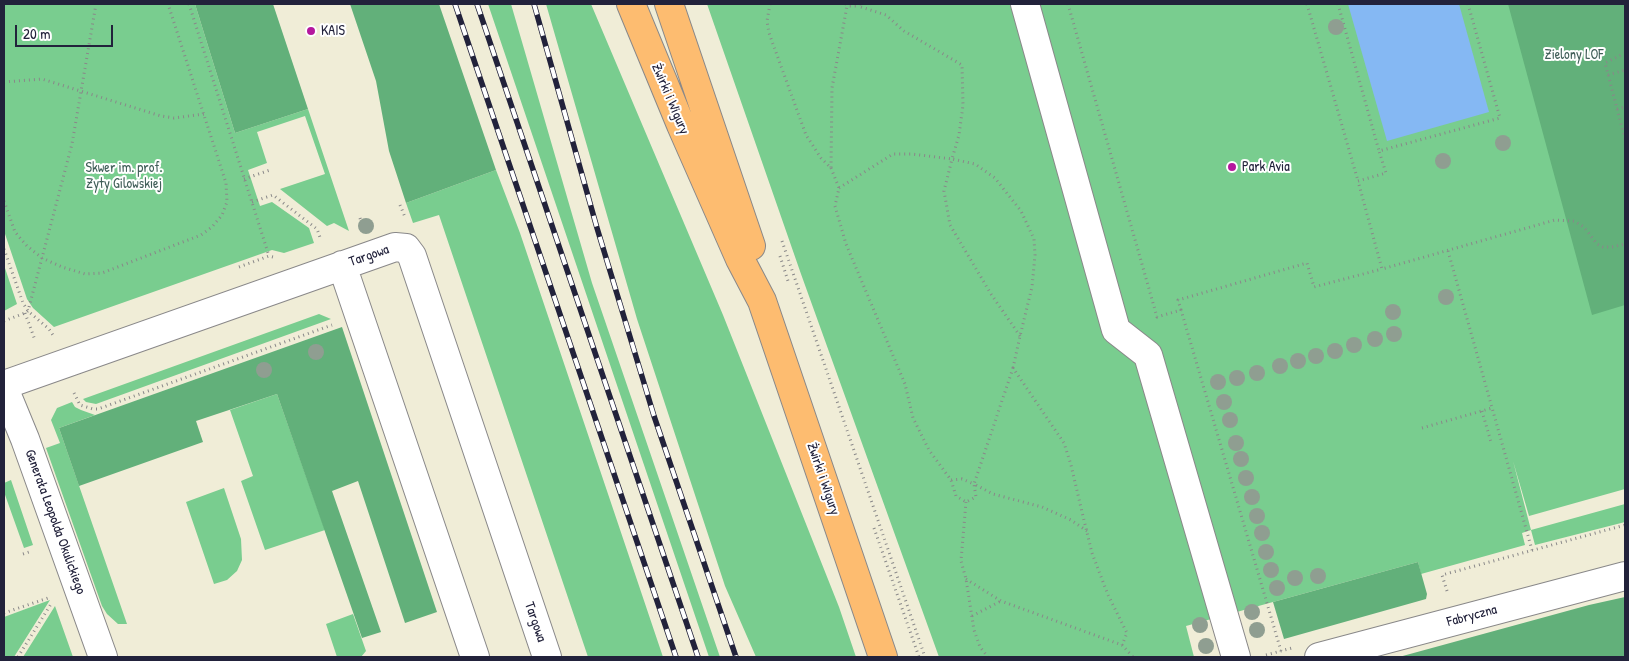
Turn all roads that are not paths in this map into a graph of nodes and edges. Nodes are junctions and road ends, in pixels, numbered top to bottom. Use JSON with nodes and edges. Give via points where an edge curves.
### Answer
{"nodes":[{"id":1,"x":631,"y":4,"type":"edge"},
{"id":2,"x":668,"y":4,"type":"edge"},
{"id":3,"x":1025,"y":4,"type":"edge"},
{"id":4,"x":342,"y":265,"type":"junction"},
{"id":5,"x":762,"y":301,"type":"junction"},
{"id":6,"x":4,"y":387,"type":"edge"},
{"id":7,"x":1625,"y":576,"type":"edge"},
{"id":8,"x":103,"y":657,"type":"edge"},
{"id":9,"x":475,"y":657,"type":"edge"},
{"id":10,"x":548,"y":657,"type":"edge"},
{"id":11,"x":883,"y":657,"type":"edge"},
{"id":12,"x":1236,"y":657,"type":"edge"},
{"id":13,"x":1319,"y":657,"type":"edge"}],
"edges":[{"from":1,"to":5,"type":"main road","name":"Żwirki i Wigury","via":[[740,259]]},
{"from":2,"to":5,"type":"main road","name":"Żwirki i Wigury","via":[[754,254]]},
{"from":3,"to":12,"type":"street","via":[[1116,330],[1148,355]]},
{"from":4,"to":6,"type":"street"},
{"from":4,"to":9,"type":"street","name":"Targowa"},
{"from":4,"to":10,"type":"street","name":"Targowa","via":[[395,247],[406,248],[412,256]]},
{"from":5,"to":11,"type":"main road","name":"Żwirki i Wigury"},
{"from":6,"to":8,"type":"street","name":"Generała Leopolda Okulickiego"},
{"from":7,"to":13,"type":"street","name":"Fabryczna"}]}
